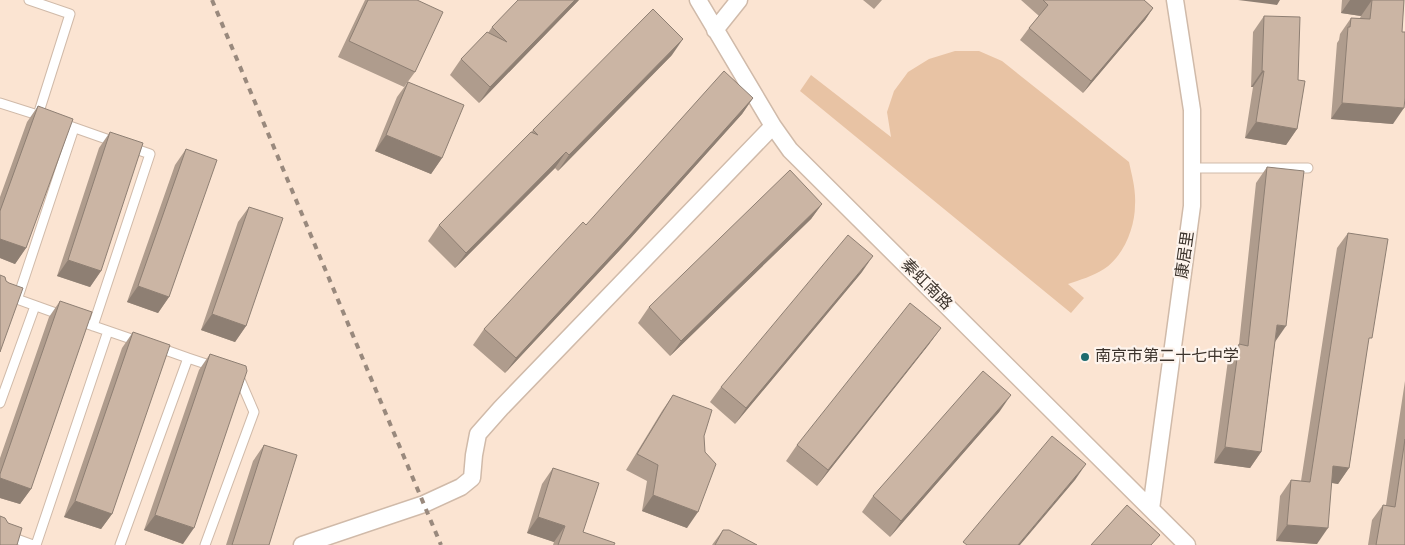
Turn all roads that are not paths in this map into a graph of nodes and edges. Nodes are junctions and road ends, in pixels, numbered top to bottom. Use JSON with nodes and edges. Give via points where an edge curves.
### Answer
{"nodes":[{"id":1,"x":29,"y":0,"type":"edge"},
{"id":2,"x":698,"y":0,"type":"edge"},
{"id":3,"x":739,"y":0,"type":"edge"},
{"id":4,"x":1175,"y":0,"type":"edge"},
{"id":5,"x":715,"y":30,"type":"junction"},
{"id":6,"x":0,"y":102,"type":"edge"},
{"id":7,"x":38,"y":115,"type":"junction"},
{"id":8,"x":773,"y":126,"type":"junction"},
{"id":9,"x":74,"y":128,"type":"junction"},
{"id":10,"x":1192,"y":168,"type":"junction"},
{"id":11,"x":1308,"y":168,"type":"dead end"},
{"id":12,"x":0,"y":294,"type":"edge"},
{"id":13,"x":18,"y":300,"type":"junction"},
{"id":14,"x":35,"y":306,"type":"junction"},
{"id":15,"x":93,"y":326,"type":"junction"},
{"id":16,"x":108,"y":331,"type":"junction"},
{"id":17,"x":188,"y":358,"type":"junction"},
{"id":18,"x":0,"y":403,"type":"edge"},
{"id":19,"x":1151,"y":509,"type":"junction"},
{"id":20,"x":0,"y":533,"type":"edge"},
{"id":21,"x":34,"y":545,"type":"edge"},
{"id":22,"x":120,"y":545,"type":"edge"},
{"id":23,"x":205,"y":545,"type":"edge"},
{"id":24,"x":302,"y":545,"type":"edge"},
{"id":25,"x":1187,"y":545,"type":"edge"}],
"edges":[{"from":1,"to":7,"type":"lane","via":[[70,14]]},
{"from":2,"to":5,"type":"street","name":"秦虹南路"},
{"from":3,"to":5,"type":"street"},
{"from":4,"to":10,"type":"street","name":"康居里","via":[[1192,110]]},
{"from":5,"to":8,"type":"street","name":"秦虹南路"},
{"from":6,"to":7,"type":"lane"},
{"from":7,"to":9,"type":"lane"},
{"from":8,"to":19,"type":"street","name":"秦虹南路","via":[[790,150]]},
{"from":8,"to":24,"type":"street","via":[[478,434],[472,478],[462,487],[412,509]]},
{"from":9,"to":13,"type":"lane"},
{"from":9,"to":15,"type":"lane","via":[[150,154]]},
{"from":10,"to":11,"type":"lane"},
{"from":10,"to":19,"type":"street","name":"康居里","via":[[1192,206]]},
{"from":12,"to":13,"type":"lane"},
{"from":13,"to":14,"type":"lane"},
{"from":14,"to":15,"type":"lane"},
{"from":14,"to":18,"type":"lane"},
{"from":15,"to":16,"type":"lane"},
{"from":16,"to":17,"type":"lane"},
{"from":16,"to":21,"type":"lane"},
{"from":17,"to":22,"type":"lane"},
{"from":17,"to":23,"type":"lane","via":[[238,374],[254,412]]},
{"from":19,"to":25,"type":"street","name":"秦虹南路"},
{"from":20,"to":21,"type":"lane"}]}
